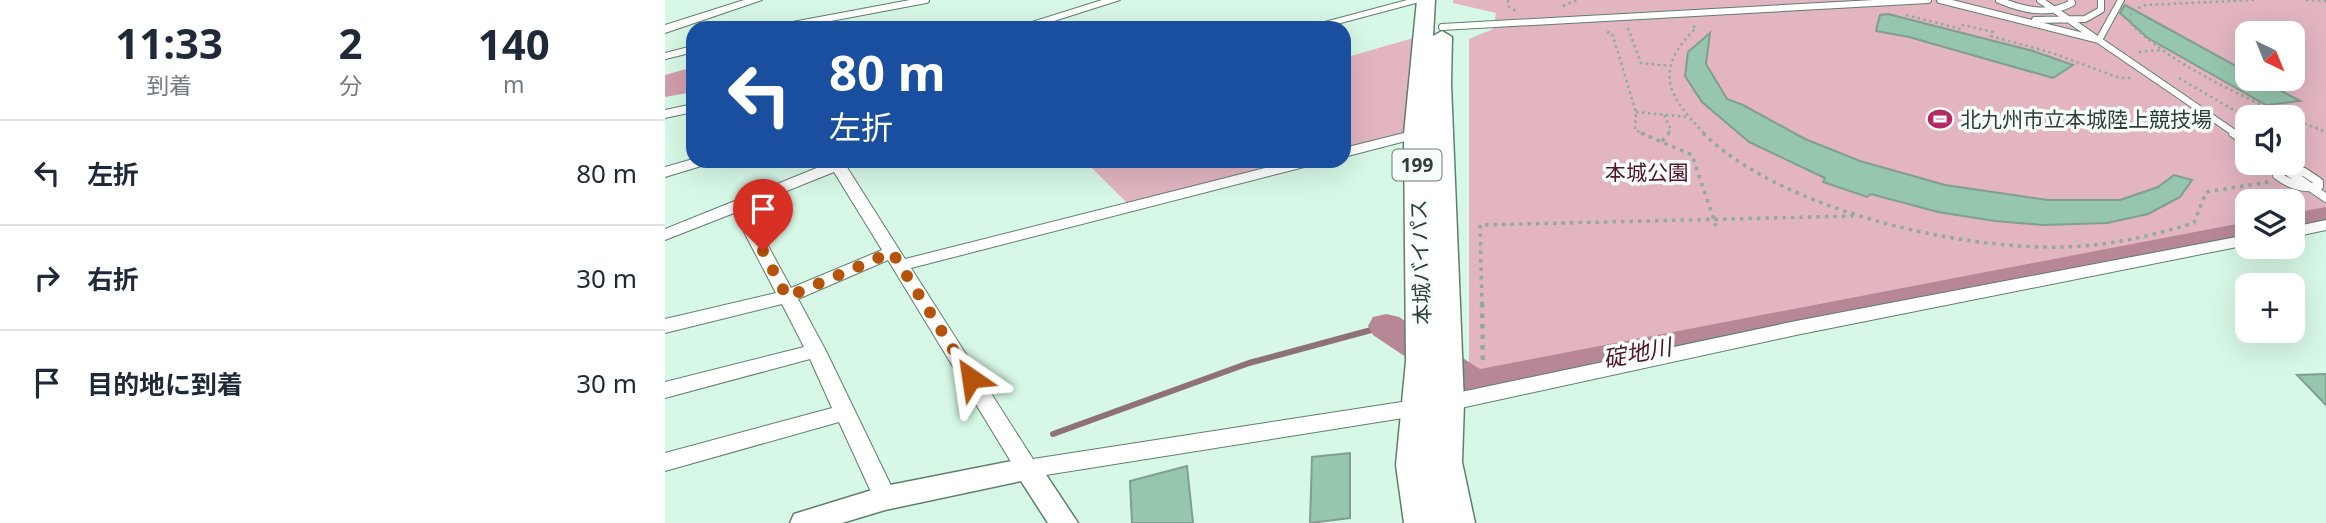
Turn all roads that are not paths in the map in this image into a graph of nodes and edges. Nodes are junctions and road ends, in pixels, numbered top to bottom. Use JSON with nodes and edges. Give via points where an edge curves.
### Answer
{"nodes":[{"id":1,"x":753,"y":0,"type":"edge"},
{"id":2,"x":926,"y":0,"type":"edge"},
{"id":3,"x":1114,"y":0,"type":"edge"},
{"id":4,"x":1421,"y":0,"type":"edge"},
{"id":5,"x":1426,"y":0,"type":"edge"},
{"id":6,"x":1444,"y":0,"type":"edge"},
{"id":7,"x":1928,"y":0,"type":"edge"},
{"id":8,"x":1940,"y":0,"type":"edge"},
{"id":9,"x":1968,"y":0,"type":"edge"},
{"id":10,"x":1999,"y":0,"type":"edge"},
{"id":11,"x":2039,"y":0,"type":"edge"},
{"id":12,"x":2071,"y":0,"type":"edge"},
{"id":13,"x":2101,"y":0,"type":"edge"},
{"id":14,"x":2121,"y":0,"type":"edge"},
{"id":15,"x":2054,"y":10,"type":"junction"},
{"id":16,"x":689,"y":21,"type":"edge"},
{"id":17,"x":814,"y":21,"type":"edge"},
{"id":18,"x":1043,"y":21,"type":"edge"},
{"id":19,"x":1336,"y":21,"type":"edge"},
{"id":20,"x":2070,"y":21,"type":"junction"},
{"id":21,"x":686,"y":22,"type":"edge"},
{"id":22,"x":1442,"y":27,"type":"junction"},
{"id":23,"x":665,"y":29,"type":"edge"},
{"id":24,"x":2099,"y":40,"type":"junction"},
{"id":25,"x":686,"y":51,"type":"edge"},
{"id":26,"x":665,"y":56,"type":"edge"},
{"id":27,"x":686,"y":110,"type":"edge"},
{"id":28,"x":665,"y":114,"type":"edge"},
{"id":29,"x":1416,"y":134,"type":"junction"},
{"id":30,"x":2235,"y":134,"type":"edge"},
{"id":31,"x":1351,"y":151,"type":"edge"},
{"id":32,"x":686,"y":166,"type":"edge"},
{"id":33,"x":824,"y":168,"type":"edge"},
{"id":34,"x":839,"y":168,"type":"edge"},
{"id":35,"x":1281,"y":168,"type":"edge"},
{"id":36,"x":665,"y":172,"type":"edge"},
{"id":37,"x":2277,"y":175,"type":"edge"},
{"id":38,"x":2293,"y":175,"type":"edge"},
{"id":39,"x":2313,"y":188,"type":"junction"},
{"id":40,"x":2326,"y":198,"type":"edge"},
{"id":41,"x":738,"y":205,"type":"junction"},
{"id":42,"x":2326,"y":225,"type":"edge"},
{"id":43,"x":2305,"y":229,"type":"edge"},
{"id":44,"x":665,"y":236,"type":"edge"},
{"id":45,"x":2235,"y":242,"type":"edge"},
{"id":46,"x":897,"y":259,"type":"junction"},
{"id":47,"x":787,"y":297,"type":"junction"},
{"id":48,"x":665,"y":326,"type":"edge"},
{"id":49,"x":1429,"y":341,"type":"junction"},
{"id":50,"x":816,"y":351,"type":"junction"},
{"id":51,"x":665,"y":390,"type":"edge"},
{"id":52,"x":1433,"y":405,"type":"junction"},
{"id":53,"x":845,"y":412,"type":"junction"},
{"id":54,"x":665,"y":462,"type":"edge"},
{"id":55,"x":1027,"y":468,"type":"junction"},
{"id":56,"x":885,"y":498,"type":"junction"},
{"id":57,"x":804,"y":523,"type":"edge"},
{"id":58,"x":1065,"y":523,"type":"edge"},
{"id":59,"x":1423,"y":523,"type":"edge"},
{"id":60,"x":1456,"y":523,"type":"edge"}],
"edges":[{"from":1,"to":16,"type":"street"},
{"from":2,"to":17,"type":"lane"},
{"from":3,"to":18,"type":"street"},
{"from":4,"to":19,"type":"street"},
{"from":5,"to":29,"type":"highway","name":"本城バイパス","number":"199"},
{"from":6,"to":22,"type":"highway","name":"本城バイパス","number":"199"},
{"from":7,"to":22,"type":"lane"},
{"from":8,"to":24,"type":"lane"},
{"from":9,"to":20,"type":"lane","via":[[2021,18]]},
{"from":10,"to":15,"type":"lane","via":[[2027,9]]},
{"from":11,"to":15,"type":"lane"},
{"from":12,"to":15,"type":"lane","via":[[2066,8]]},
{"from":13,"to":20,"type":"lane","via":[[2101,10],[2095,15]]},
{"from":14,"to":24,"type":"lane"},
{"from":15,"to":20,"type":"lane"},
{"from":20,"to":24,"type":"lane"},
{"from":21,"to":23,"type":"street"},
{"from":22,"to":49,"type":"highway","name":"本城バイパス","number":"199"},
{"from":24,"to":30,"type":"lane"},
{"from":25,"to":26,"type":"lane"},
{"from":27,"to":28,"type":"street"},
{"from":29,"to":31,"type":"street"},
{"from":29,"to":49,"type":"highway","name":"本城バイパス","number":"199"},
{"from":32,"to":36,"type":"street"},
{"from":33,"to":41,"type":"street"},
{"from":34,"to":46,"type":"street"},
{"from":35,"to":46,"type":"street"},
{"from":37,"to":39,"type":"lane"},
{"from":38,"to":39,"type":"lane"},
{"from":39,"to":40,"type":"lane"},
{"from":41,"to":44,"type":"street"},
{"from":41,"to":47,"type":"street"},
{"from":42,"to":43,"type":"street"},
{"from":45,"to":52,"type":"street"},
{"from":46,"to":47,"type":"street"},
{"from":46,"to":55,"type":"street"},
{"from":47,"to":48,"type":"street"},
{"from":47,"to":50,"type":"street"},
{"from":49,"to":52,"type":"highway","name":"本城バイパス","number":"199"},
{"from":50,"to":51,"type":"street"},
{"from":50,"to":53,"type":"street"},
{"from":52,"to":55,"type":"street"},
{"from":52,"to":59,"type":"highway","name":"本城バイパス","number":"199","via":[[1413,466]]},
{"from":52,"to":60,"type":"highway","name":"本城バイパス","number":"199"},
{"from":53,"to":54,"type":"street"},
{"from":53,"to":56,"type":"street"},
{"from":55,"to":56,"type":"street"},
{"from":55,"to":58,"type":"street"},
{"from":56,"to":57,"type":"street"}]}
